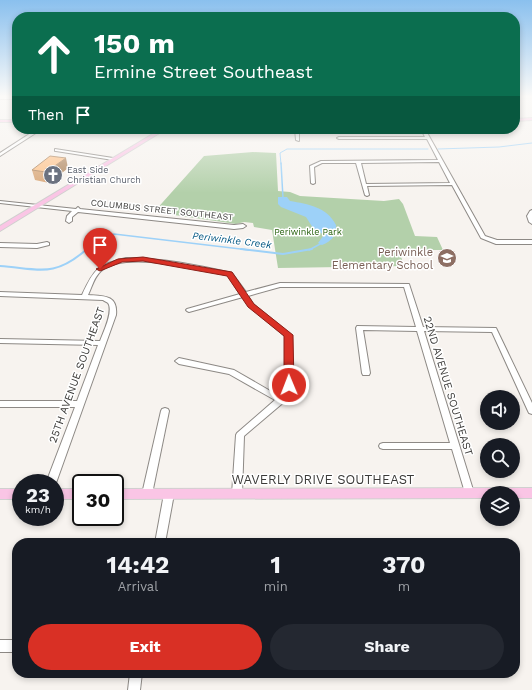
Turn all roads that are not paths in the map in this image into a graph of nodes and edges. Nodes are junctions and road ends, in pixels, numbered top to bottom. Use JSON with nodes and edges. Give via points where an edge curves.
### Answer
{"nodes":[{"id":1,"x":32,"y":134,"type":"edge"},
{"id":2,"x":156,"y":134,"type":"edge"},
{"id":3,"x":297,"y":134,"type":"edge"},
{"id":4,"x":426,"y":134,"type":"edge"},
{"id":5,"x":339,"y":138,"type":"dead end"},
{"id":6,"x":428,"y":138,"type":"junction"},
{"id":7,"x":298,"y":140,"type":"dead end"},
{"id":8,"x":62,"y":146,"type":"dead end"},
{"id":9,"x":0,"y":155,"type":"edge"},
{"id":10,"x":113,"y":159,"type":"junction"},
{"id":11,"x":358,"y":161,"type":"junction"},
{"id":12,"x":440,"y":161,"type":"junction"},
{"id":13,"x":314,"y":183,"type":"dead end"},
{"id":14,"x":364,"y":184,"type":"junction"},
{"id":15,"x":453,"y":184,"type":"junction"},
{"id":16,"x":367,"y":195,"type":"dead end"},
{"id":17,"x":0,"y":202,"type":"edge"},
{"id":18,"x":37,"y":206,"type":"junction"},
{"id":19,"x":78,"y":209,"type":"junction"},
{"id":20,"x":524,"y":210,"type":"dead end"},
{"id":21,"x":531,"y":212,"type":"edge"},
{"id":22,"x":69,"y":221,"type":"dead end"},
{"id":23,"x":532,"y":222,"type":"edge"},
{"id":24,"x":243,"y":226,"type":"dead end"},
{"id":25,"x":0,"y":229,"type":"edge"},
{"id":26,"x":532,"y":242,"type":"edge"},
{"id":27,"x":47,"y":244,"type":"dead end"},
{"id":28,"x":0,"y":245,"type":"edge"},
{"id":29,"x":0,"y":294,"type":"edge"},
{"id":30,"x":85,"y":296,"type":"junction"},
{"id":31,"x":245,"y":296,"type":"junction"},
{"id":32,"x":189,"y":310,"type":"dead end"},
{"id":33,"x":420,"y":330,"type":"junction"},
{"id":34,"x":0,"y":341,"type":"edge"},
{"id":35,"x":102,"y":343,"type":"junction"},
{"id":36,"x":179,"y":361,"type":"dead end"},
{"id":37,"x":366,"y":373,"type":"dead end"},
{"id":38,"x":281,"y":400,"type":"junction"},
{"id":39,"x":0,"y":404,"type":"edge"},
{"id":40,"x":79,"y":404,"type":"junction"},
{"id":41,"x":165,"y":411,"type":"dead end"},
{"id":42,"x":532,"y":411,"type":"edge"},
{"id":43,"x":383,"y":446,"type":"dead end"},
{"id":44,"x":455,"y":446,"type":"junction"},
{"id":45,"x":54,"y":474,"type":"edge"},
{"id":46,"x":469,"y":493,"type":"junction"},
{"id":47,"x":532,"y":493,"type":"edge"},
{"id":48,"x":0,"y":494,"type":"edge"},
{"id":49,"x":12,"y":494,"type":"edge"},
{"id":50,"x":124,"y":494,"type":"edge"},
{"id":51,"x":147,"y":494,"type":"junction"},
{"id":52,"x":169,"y":494,"type":"junction"},
{"id":53,"x":237,"y":494,"type":"junction"},
{"id":54,"x":161,"y":538,"type":"edge"},
{"id":55,"x":0,"y":646,"type":"edge"},
{"id":56,"x":12,"y":646,"type":"edge"},
{"id":57,"x":135,"y":678,"type":"edge"},
{"id":58,"x":134,"y":690,"type":"edge"}],
"edges":[{"from":1,"to":9,"type":"street"},
{"from":2,"to":10,"type":"main road"},
{"from":3,"to":7,"type":"street"},
{"from":4,"to":6,"type":"street"},
{"from":5,"to":6,"type":"street"},
{"from":6,"to":12,"type":"street"},
{"from":8,"to":10,"type":"street","via":[[53,151]]},
{"from":10,"to":18,"type":"main road"},
{"from":11,"to":12,"type":"street"},
{"from":11,"to":13,"type":"street","via":[[315,163],[312,166]]},
{"from":11,"to":14,"type":"street"},
{"from":12,"to":15,"type":"street"},
{"from":14,"to":15,"type":"street"},
{"from":14,"to":16,"type":"street"},
{"from":15,"to":26,"type":"street","via":[[485,239],[496,242]]},
{"from":17,"to":18,"type":"street","name":"COLUMBUS STREET SOUTHEAST"},
{"from":18,"to":19,"type":"street","name":"COLUMBUS STREET SOUTHEAST"},
{"from":18,"to":25,"type":"main road"},
{"from":19,"to":22,"type":"street","name":"COLUMBUS STREET SOUTHEAST","via":[[70,216]]},
{"from":19,"to":24,"type":"street","name":"COLUMBUS STREET SOUTHEAST"},
{"from":20,"to":21,"type":"street"},
{"from":21,"to":23,"type":"street"},
{"from":27,"to":28,"type":"street"},
{"from":29,"to":30,"type":"street"},
{"from":30,"to":31,"type":"street","via":[[100,269],[121,260],[143,259],[230,274]]},
{"from":30,"to":35,"type":"street","name":"25TH AVENUE SOUTHEAST","via":[[104,298],[114,306]]},
{"from":31,"to":32,"type":"street"},
{"from":31,"to":33,"type":"street","name":"22ND AVENUE SOUTHEAST","via":[[280,285],[407,285]]},
{"from":31,"to":38,"type":"street","via":[[251,305],[288,335],[289,385]]},
{"from":33,"to":37,"type":"street","via":[[359,328]]},
{"from":33,"to":42,"type":"street","via":[[494,330]]},
{"from":33,"to":44,"type":"street","name":"22ND AVENUE SOUTHEAST"},
{"from":34,"to":35,"type":"street"},
{"from":35,"to":40,"type":"street","name":"25TH AVENUE SOUTHEAST"},
{"from":36,"to":38,"type":"street","via":[[231,372]]},
{"from":38,"to":53,"type":"street","via":[[240,435]]},
{"from":39,"to":40,"type":"street"},
{"from":40,"to":45,"type":"street","name":"25TH AVENUE SOUTHEAST"},
{"from":41,"to":51,"type":"street"},
{"from":43,"to":44,"type":"street"},
{"from":44,"to":46,"type":"street","name":"22ND AVENUE SOUTHEAST"},
{"from":46,"to":47,"type":"main road","name":"WAVERLY DRIVE SOUTHEAST"},
{"from":46,"to":53,"type":"main road","name":"WAVERLY DRIVE SOUTHEAST"},
{"from":48,"to":49,"type":"main road"},
{"from":50,"to":51,"type":"main road","name":"WAVERLY DRIVE SOUTHEAST"},
{"from":51,"to":52,"type":"main road","name":"WAVERLY DRIVE SOUTHEAST"},
{"from":52,"to":53,"type":"main road","name":"WAVERLY DRIVE SOUTHEAST"},
{"from":52,"to":54,"type":"street"},
{"from":55,"to":56,"type":"street"},
{"from":57,"to":58,"type":"street"}]}
